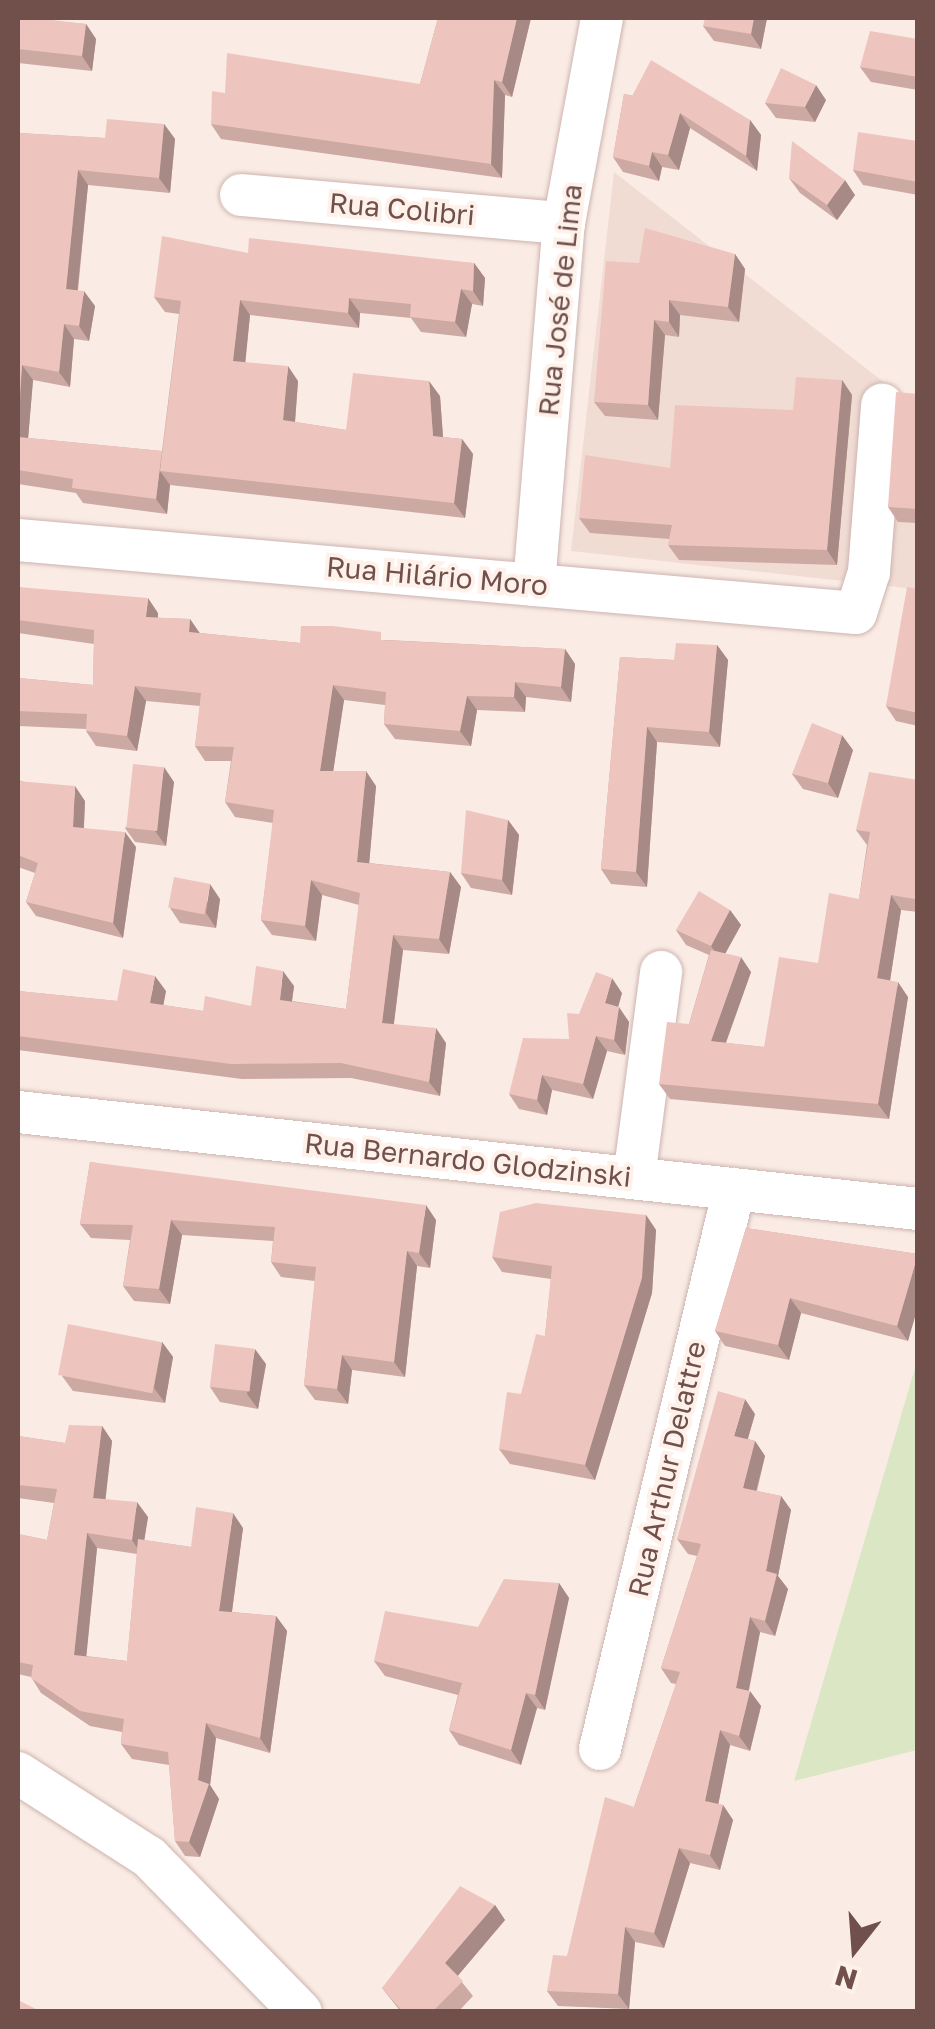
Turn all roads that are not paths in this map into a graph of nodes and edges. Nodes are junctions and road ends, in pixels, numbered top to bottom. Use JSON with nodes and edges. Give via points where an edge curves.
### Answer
{"nodes":[{"id":1,"x":602,"y":18,"type":"edge"},
{"id":2,"x":241,"y":194,"type":"dead end"},
{"id":3,"x":564,"y":223,"type":"junction"},
{"id":4,"x":882,"y":405,"type":"dead end"},
{"id":5,"x":18,"y":540,"type":"edge"},
{"id":6,"x":534,"y":585,"type":"junction"},
{"id":7,"x":660,"y":972,"type":"dead end"},
{"id":8,"x":18,"y":1112,"type":"edge"},
{"id":9,"x":634,"y":1178,"type":"junction"},
{"id":10,"x":734,"y":1189,"type":"junction"},
{"id":11,"x":918,"y":1208,"type":"edge"},
{"id":12,"x":600,"y":1749,"type":"dead end"},
{"id":13,"x":18,"y":1774,"type":"edge"},
{"id":14,"x":301,"y":2012,"type":"edge"}],
"edges":[{"from":1,"to":3,"type":"street","name":"Rua José de Lima"},
{"from":2,"to":3,"type":"street","name":"Rua Colibri"},
{"from":3,"to":6,"type":"street","name":"Rua José de Lima"},
{"from":4,"to":6,"type":"street","name":"Rua Hilário Moro","via":[[869,572],[856,613]]},
{"from":5,"to":6,"type":"street","name":"Rua Hilário Moro"},
{"from":7,"to":9,"type":"street"},
{"from":8,"to":9,"type":"street","name":"Rua Bernardo Glodzinski"},
{"from":9,"to":10,"type":"street","name":"Rua Bernardo Glodzinski"},
{"from":10,"to":11,"type":"street","name":"Rua Bernardo Glodzinski"},
{"from":10,"to":12,"type":"street","name":"Rua Arthur Delattre"},
{"from":13,"to":14,"type":"street","via":[[149,1857]]}]}
